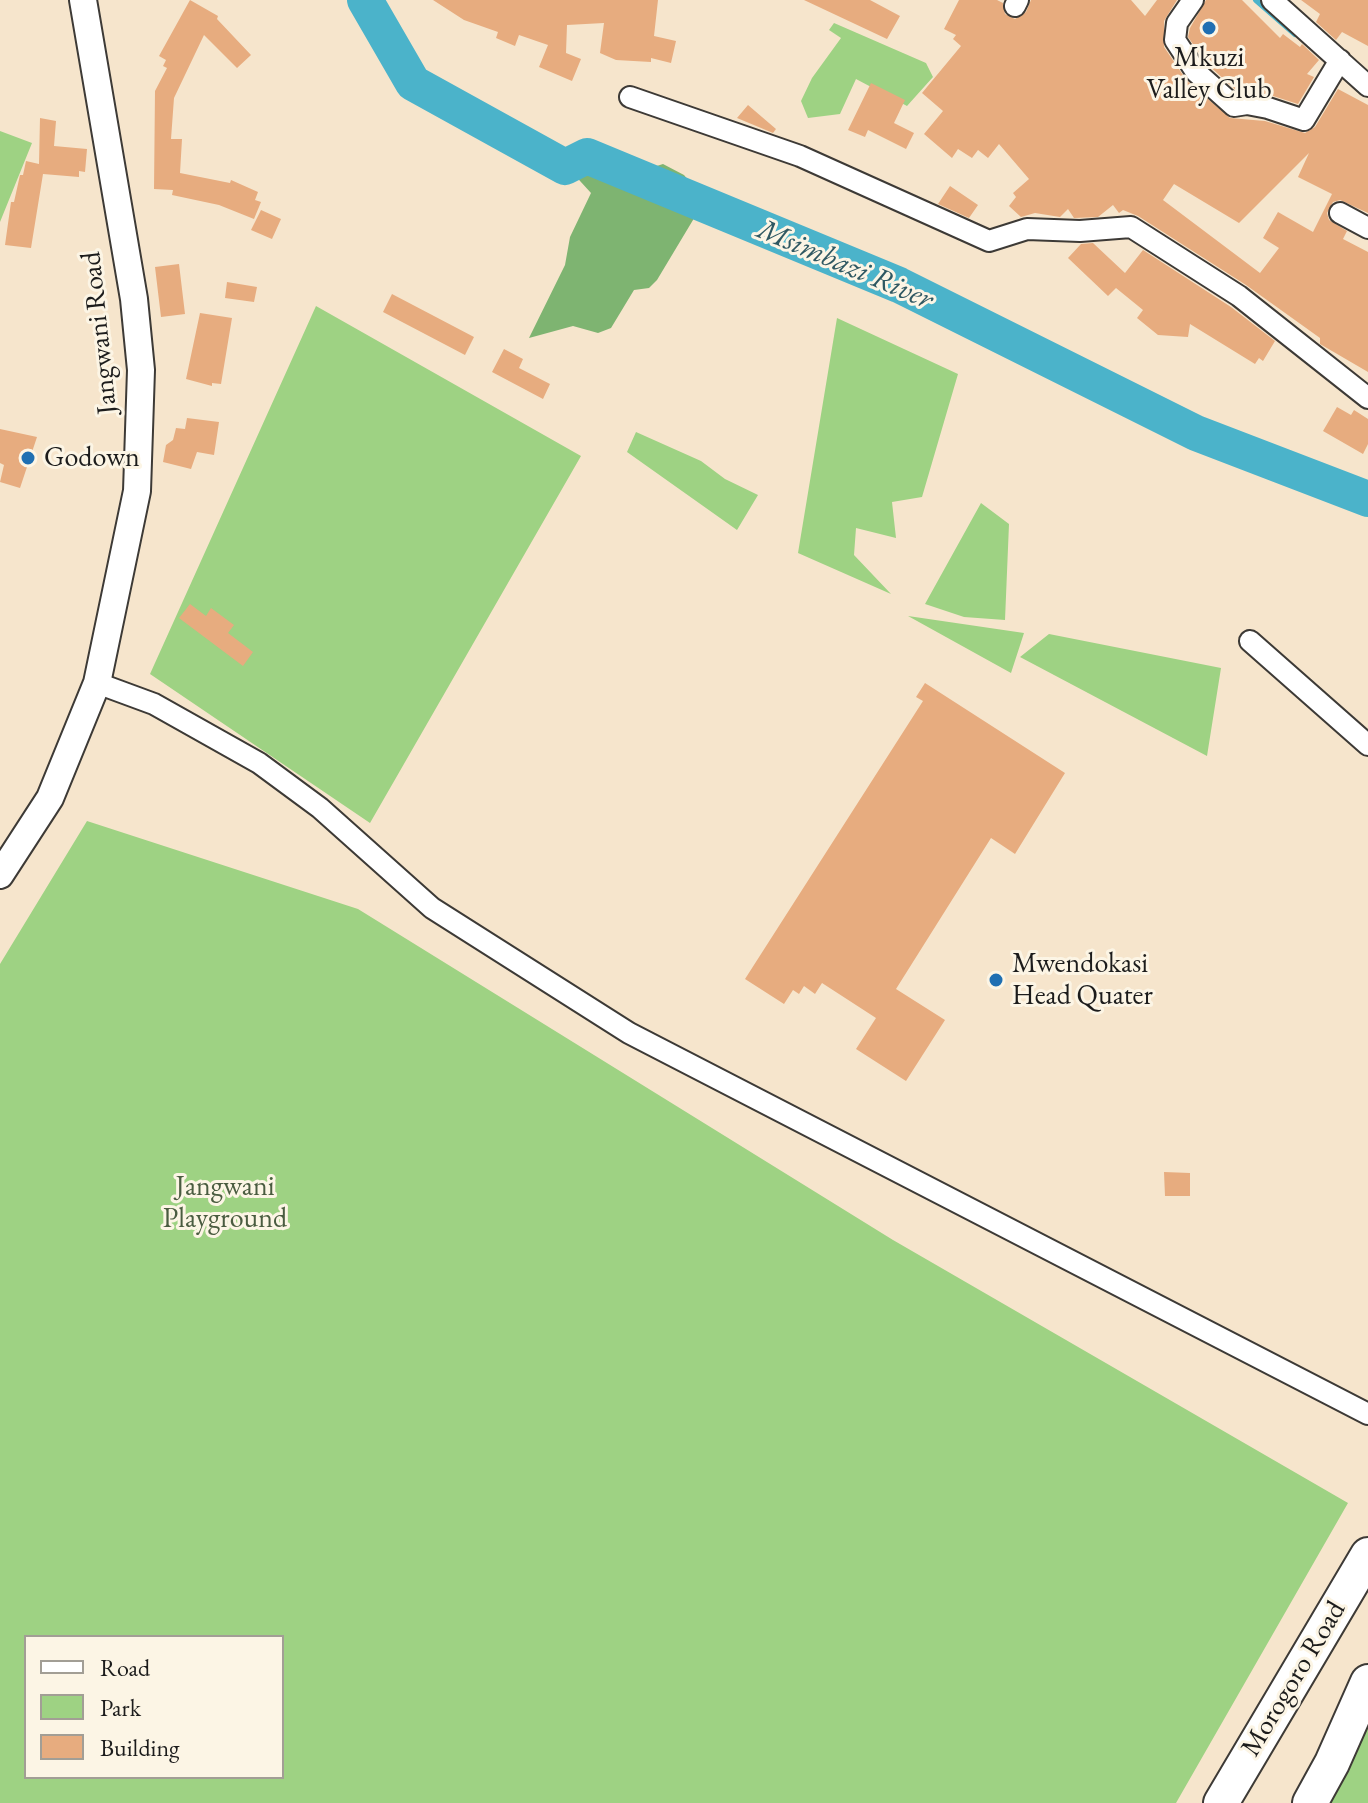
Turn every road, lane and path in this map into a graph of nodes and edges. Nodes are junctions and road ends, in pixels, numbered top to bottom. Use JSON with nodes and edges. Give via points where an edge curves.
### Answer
{"nodes":[{"id":1,"x":83,"y":0,"type":"edge"},
{"id":2,"x":1193,"y":0,"type":"edge"},
{"id":3,"x":1272,"y":0,"type":"edge"},
{"id":4,"x":1340,"y":60,"type":"junction"},
{"id":5,"x":1368,"y":86,"type":"edge"},
{"id":6,"x":630,"y":97,"type":"dead end"},
{"id":7,"x":1340,"y":213,"type":"dead end"},
{"id":8,"x":1368,"y":228,"type":"edge"},
{"id":9,"x":1368,"y":398,"type":"edge"},
{"id":10,"x":1250,"y":641,"type":"dead end"},
{"id":11,"x":97,"y":683,"type":"junction"},
{"id":12,"x":1368,"y":745,"type":"edge"},
{"id":13,"x":0,"y":875,"type":"edge"},
{"id":14,"x":1368,"y":1414,"type":"edge"},
{"id":15,"x":1368,"y":1555,"type":"edge"},
{"id":16,"x":1368,"y":1682,"type":"edge"},
{"id":17,"x":1221,"y":1803,"type":"edge"},
{"id":18,"x":1310,"y":1803,"type":"edge"}],
"edges":[{"from":1,"to":11,"type":"street","name":"Jangwani Road","via":[[134,299],[141,370],[137,491]]},
{"from":2,"to":4,"type":"street","via":[[1177,23],[1175,40],[1196,72],[1234,106],[1268,108],[1304,120]]},
{"from":3,"to":4,"type":"street"},
{"from":4,"to":5,"type":"street"},
{"from":6,"to":9,"type":"street","via":[[800,156],[989,241],[1027,229],[1131,227],[1239,296]]},
{"from":7,"to":8,"type":"street"},
{"from":10,"to":12,"type":"street"},
{"from":11,"to":13,"type":"street","name":"Jangwani Road","via":[[50,798]]},
{"from":11,"to":14,"type":"street","via":[[154,704],[259,763],[320,808],[432,908],[629,1033]]},
{"from":15,"to":17,"type":"highway","name":"Morogoro Road"},
{"from":16,"to":18,"type":"highway"}]}
